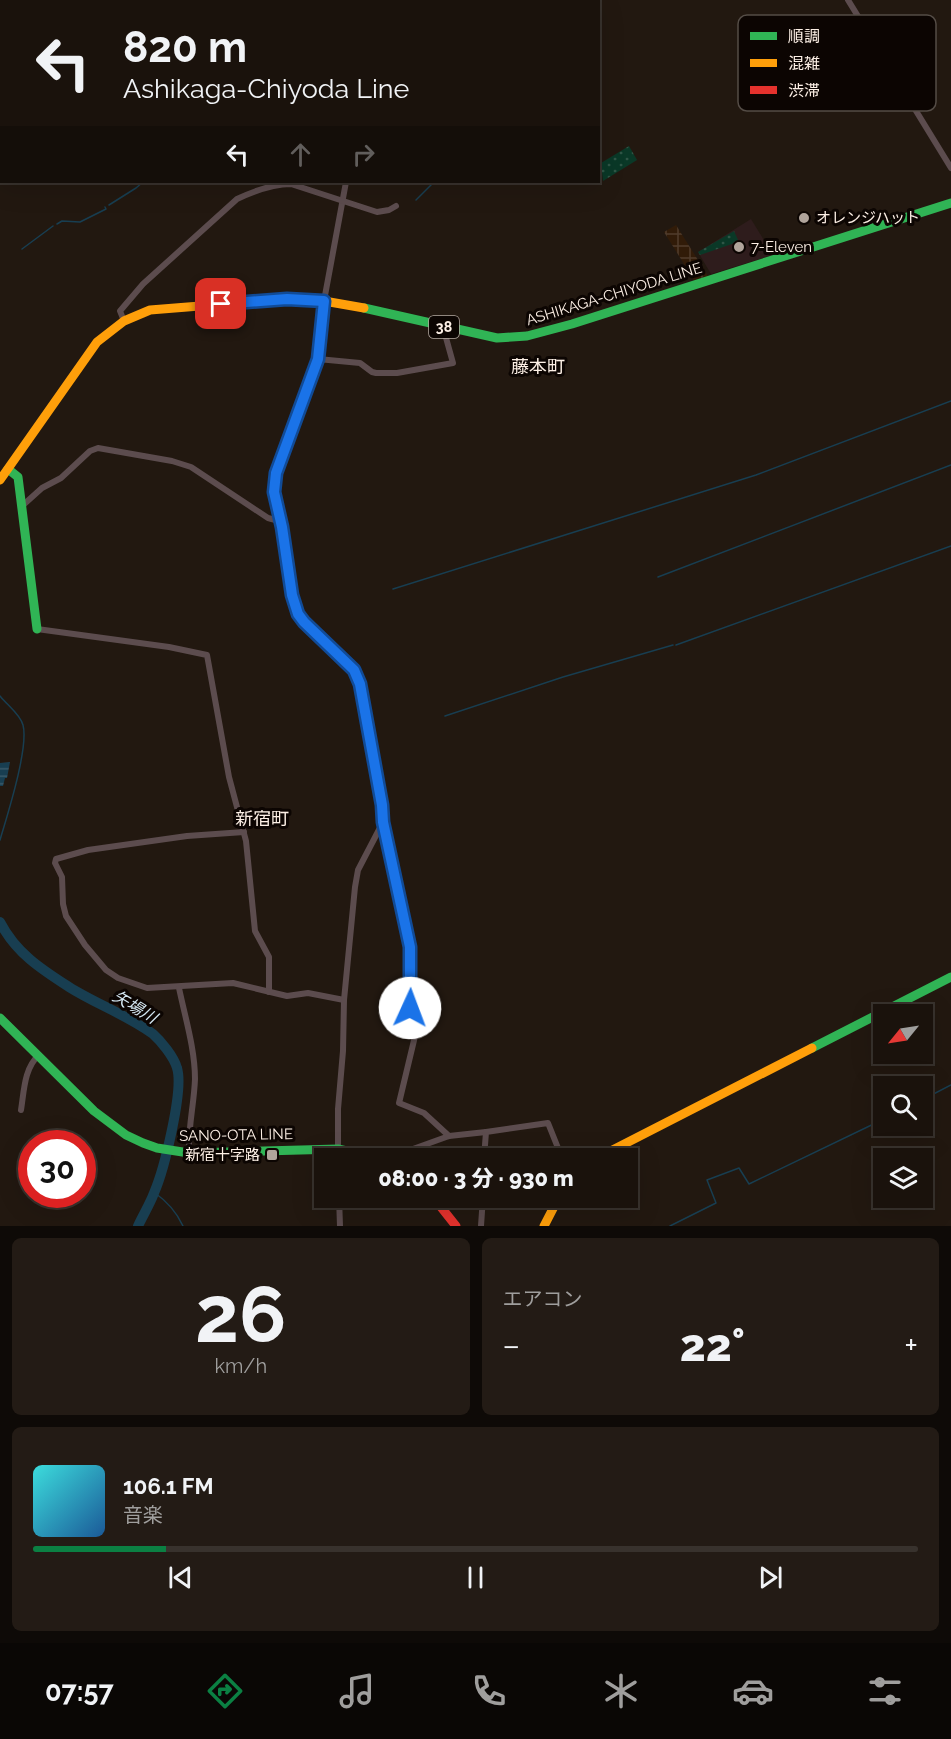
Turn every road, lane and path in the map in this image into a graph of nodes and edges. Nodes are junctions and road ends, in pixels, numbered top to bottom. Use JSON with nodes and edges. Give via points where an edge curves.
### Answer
{"nodes":[{"id":1,"x":848,"y":0,"type":"edge"},
{"id":2,"x":857,"y":15,"type":"edge"},
{"id":3,"x":916,"y":111,"type":"edge"},
{"id":4,"x":951,"y":168,"type":"edge"},
{"id":5,"x":280,"y":183,"type":"edge"},
{"id":6,"x":346,"y":183,"type":"edge"},
{"id":7,"x":344,"y":202,"type":"junction"},
{"id":8,"x":951,"y":203,"type":"edge"},
{"id":9,"x":396,"y":206,"type":"dead end"},
{"id":10,"x":324,"y":301,"type":"junction"},
{"id":11,"x":124,"y":321,"type":"junction"},
{"id":12,"x":443,"y":327,"type":"junction"},
{"id":13,"x":318,"y":359,"type":"junction"},
{"id":14,"x":8,"y":469,"type":"junction"},
{"id":15,"x":0,"y":480,"type":"edge"},
{"id":16,"x":22,"y":506,"type":"junction"},
{"id":17,"x":279,"y":521,"type":"junction"},
{"id":18,"x":37,"y":629,"type":"joint"},
{"id":19,"x":383,"y":822,"type":"junction"},
{"id":20,"x":244,"y":832,"type":"junction"},
{"id":21,"x":951,"y":977,"type":"edge"},
{"id":22,"x":179,"y":988,"type":"junction"},
{"id":23,"x":269,"y":992,"type":"junction"},
{"id":24,"x":344,"y":1000,"type":"junction"},
{"id":25,"x":0,"y":1018,"type":"edge"},
{"id":26,"x":39,"y":1055,"type":"junction"},
{"id":27,"x":21,"y":1110,"type":"dead end"},
{"id":28,"x":486,"y":1132,"type":"junction"},
{"id":29,"x":449,"y":1136,"type":"junction"},
{"id":30,"x":314,"y":1148,"type":"edge"},
{"id":31,"x":338,"y":1148,"type":"edge"},
{"id":32,"x":416,"y":1148,"type":"edge"},
{"id":33,"x":485,"y":1148,"type":"edge"},
{"id":34,"x":558,"y":1148,"type":"edge"},
{"id":35,"x":617,"y":1148,"type":"edge"},
{"id":36,"x":189,"y":1153,"type":"junction"},
{"id":37,"x":339,"y":1208,"type":"edge"},
{"id":38,"x":442,"y":1208,"type":"edge"},
{"id":39,"x":482,"y":1208,"type":"edge"},
{"id":40,"x":553,"y":1208,"type":"edge"},
{"id":41,"x":340,"y":1226,"type":"edge"},
{"id":42,"x":456,"y":1226,"type":"edge"},
{"id":43,"x":481,"y":1226,"type":"edge"},
{"id":44,"x":544,"y":1226,"type":"edge"}],
"edges":[{"from":1,"to":2,"type":"street"},
{"from":3,"to":4,"type":"street"},
{"from":5,"to":7,"type":"street"},
{"from":5,"to":11,"type":"street","via":[[237,199],[143,284],[120,311]]},
{"from":6,"to":7,"type":"street"},
{"from":7,"to":9,"type":"street","via":[[377,212]]},
{"from":7,"to":10,"type":"street"},
{"from":8,"to":12,"type":"main road","name":"ASHIKAGA-CHIYODA LINE","number":"38","via":[[540,334],[497,338]]},
{"from":10,"to":11,"type":"main road","name":"ASHIKAGA-CHIYODA LINE","number":"38","via":[[287,299],[161,309]]},
{"from":10,"to":12,"type":"main road","name":"ASHIKAGA-CHIYODA LINE","number":"38"},
{"from":10,"to":13,"type":"street"},
{"from":11,"to":14,"type":"main road","name":"ASHIKAGA-CHIYODA LINE","number":"38","via":[[90,351]]},
{"from":12,"to":13,"type":"street","via":[[453,363],[376,373],[360,363]]},
{"from":13,"to":17,"type":"street","via":[[276,473],[274,492]]},
{"from":14,"to":15,"type":"main road","name":"ASHIKAGA-CHIYODA LINE","number":"38"},
{"from":14,"to":16,"type":"main road","via":[[18,477]]},
{"from":16,"to":17,"type":"street","via":[[98,448],[191,467],[268,518]]},
{"from":16,"to":18,"type":"main road"},
{"from":17,"to":19,"type":"street","via":[[298,614],[354,670],[360,684]]},
{"from":18,"to":20,"type":"street","via":[[207,655],[229,777]]},
{"from":19,"to":24,"type":"street","via":[[358,870]]},
{"from":19,"to":29,"type":"street","via":[[410,947],[410,1008],[416,1032],[399,1103],[424,1113]]},
{"from":20,"to":22,"type":"street","via":[[88,850],[55,860],[63,882],[64,912],[106,970],[147,988]]},
{"from":20,"to":23,"type":"street","via":[[255,932],[269,957]]},
{"from":21,"to":35,"type":"main road"},
{"from":22,"to":23,"type":"street","via":[[233,983]]},
{"from":22,"to":36,"type":"street","via":[[195,1077]]},
{"from":23,"to":24,"type":"street","via":[[287,996],[308,993]]},
{"from":24,"to":31,"type":"street"},
{"from":25,"to":26,"type":"main road","name":"SANO-OTA LINE"},
{"from":26,"to":27,"type":"street","via":[[32,1062]]},
{"from":26,"to":36,"type":"main road","name":"SANO-OTA LINE","via":[[110,1125],[159,1148]]},
{"from":28,"to":29,"type":"street"},
{"from":28,"to":33,"type":"street"},
{"from":28,"to":34,"type":"street","via":[[548,1123]]},
{"from":29,"to":32,"type":"street"},
{"from":30,"to":36,"type":"main road","name":"SANO-OTA LINE"},
{"from":37,"to":41,"type":"street"},
{"from":38,"to":42,"type":"main road"},
{"from":39,"to":43,"type":"street"},
{"from":40,"to":44,"type":"main road"}]}
